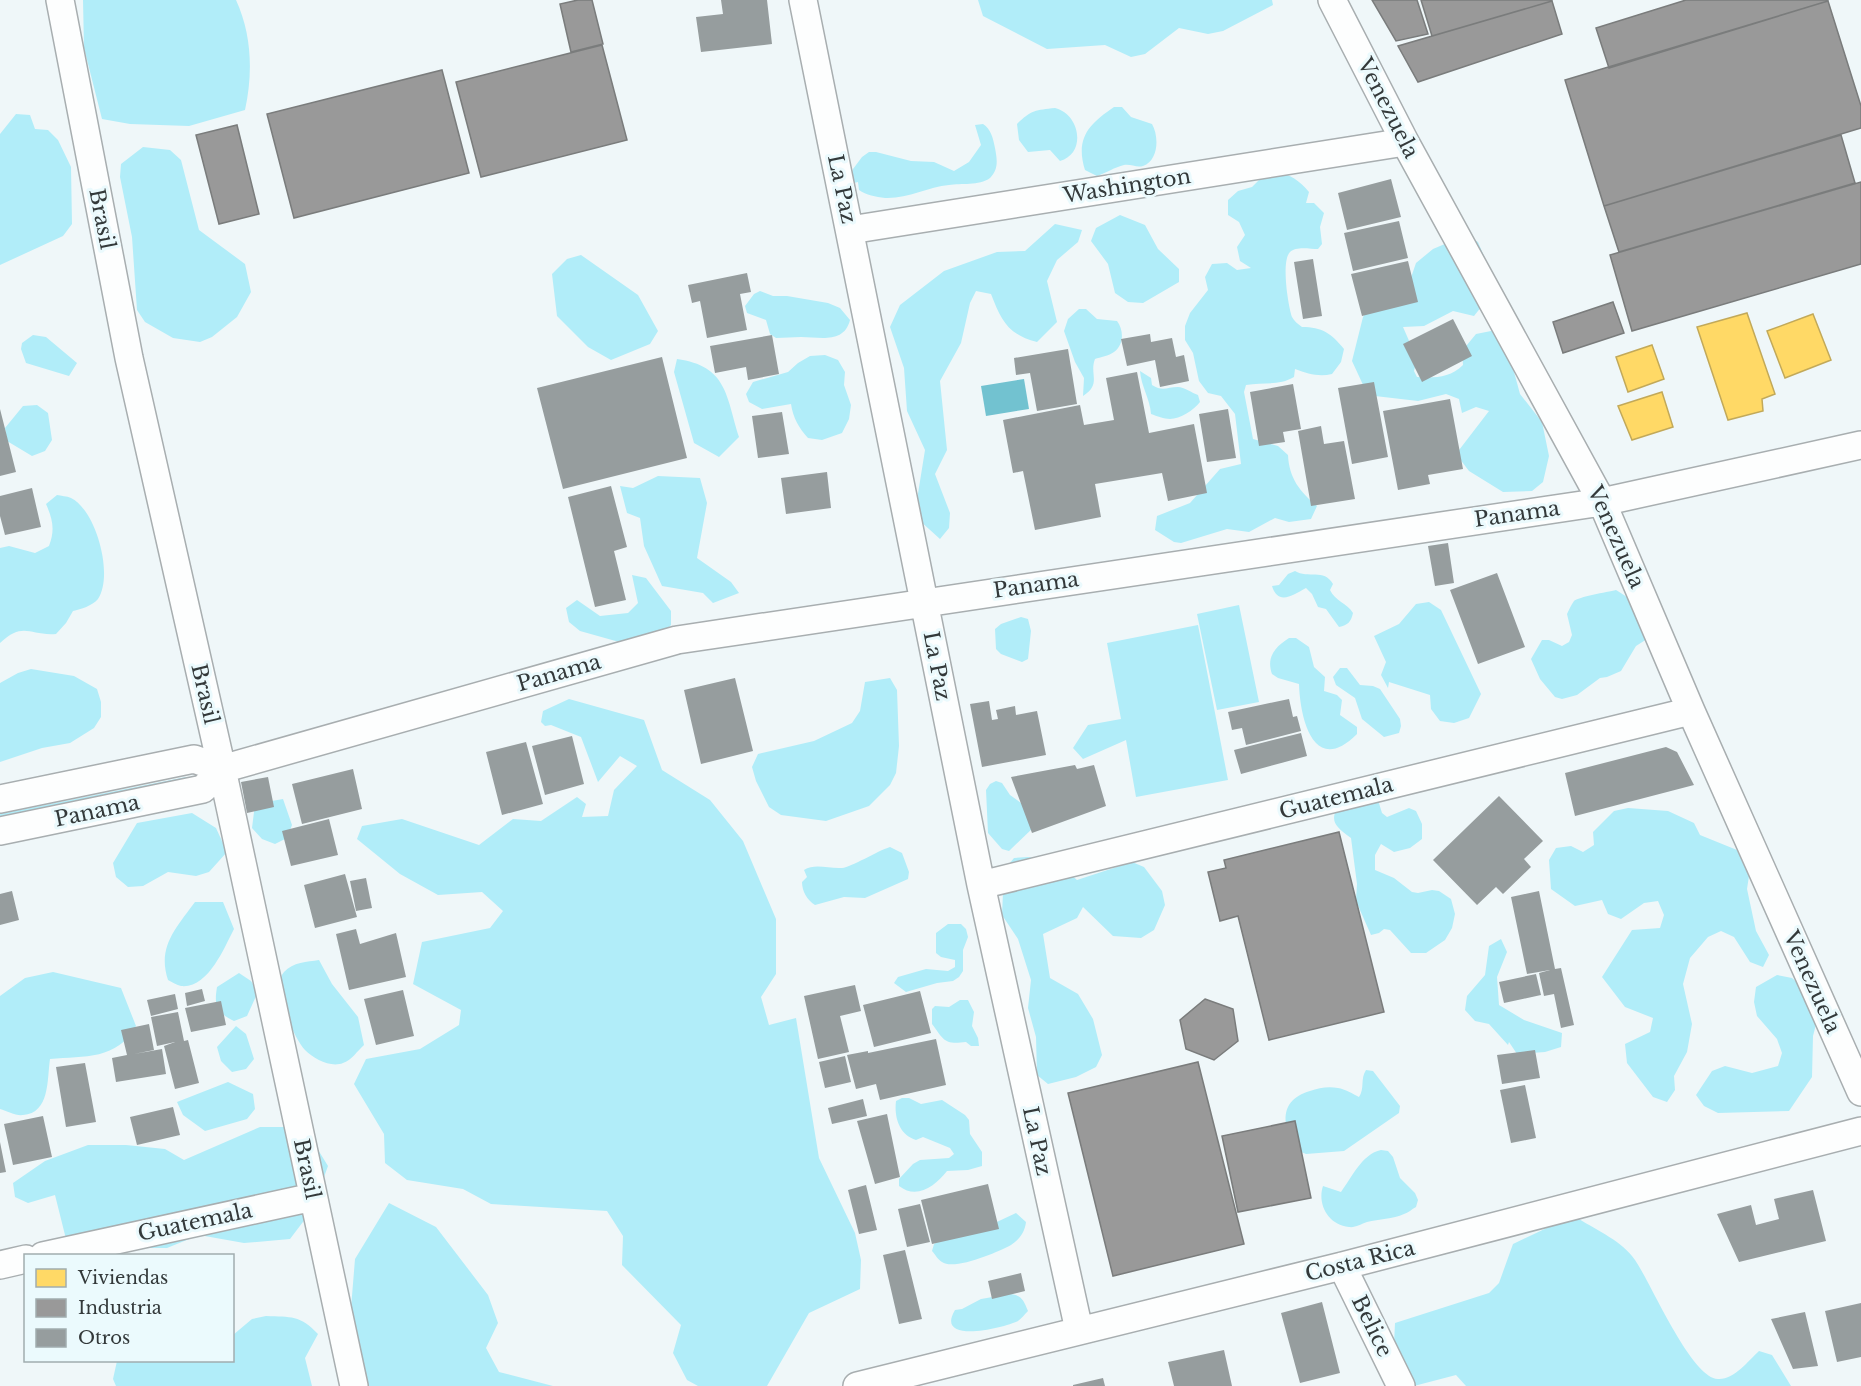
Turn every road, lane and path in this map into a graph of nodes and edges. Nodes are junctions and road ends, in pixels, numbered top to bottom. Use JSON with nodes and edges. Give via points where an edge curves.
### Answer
{"nodes":[{"id":1,"x":60,"y":0,"type":"edge"},
{"id":2,"x":803,"y":0,"type":"edge"},
{"id":3,"x":1332,"y":0,"type":"edge"},
{"id":4,"x":1405,"y":142,"type":"junction"},
{"id":5,"x":850,"y":230,"type":"junction"},
{"id":6,"x":1861,"y":445,"type":"edge"},
{"id":7,"x":1602,"y":502,"type":"junction"},
{"id":8,"x":925,"y":602,"type":"junction"},
{"id":9,"x":1691,"y":711,"type":"junction"},
{"id":10,"x":222,"y":769,"type":"junction"},
{"id":11,"x":0,"y":799,"type":"edge"},
{"id":12,"x":0,"y":831,"type":"edge"},
{"id":13,"x":981,"y":885,"type":"junction"},
{"id":14,"x":1861,"y":1092,"type":"edge"},
{"id":15,"x":1861,"y":1131,"type":"edge"},
{"id":16,"x":313,"y":1197,"type":"junction"},
{"id":17,"x":52,"y":1254,"type":"edge"},
{"id":18,"x":24,"y":1259,"type":"edge"},
{"id":19,"x":0,"y":1265,"type":"edge"},
{"id":20,"x":1342,"y":1266,"type":"junction"},
{"id":21,"x":1079,"y":1330,"type":"junction"},
{"id":22,"x":919,"y":1378,"type":"edge"},
{"id":23,"x":354,"y":1386,"type":"edge"},
{"id":24,"x":857,"y":1386,"type":"edge"},
{"id":25,"x":1401,"y":1386,"type":"edge"}],
"edges":[{"from":1,"to":10,"type":"street","name":"Brasil","via":[[129,358]]},
{"from":2,"to":5,"type":"street","name":"La Paz"},
{"from":3,"to":4,"type":"street","name":"Venezuela"},
{"from":4,"to":5,"type":"street","name":"Washington"},
{"from":4,"to":7,"type":"street","name":"Venezuela"},
{"from":5,"to":8,"type":"street","name":"La Paz"},
{"from":6,"to":7,"type":"street","name":"Panama"},
{"from":7,"to":8,"type":"street","name":"Panama"},
{"from":7,"to":9,"type":"street","name":"Venezuela"},
{"from":8,"to":10,"type":"street","name":"Panama","via":[[677,640]]},
{"from":8,"to":13,"type":"street","name":"La Paz"},
{"from":9,"to":13,"type":"street","name":"Guatemala"},
{"from":9,"to":14,"type":"street","name":"Venezuela"},
{"from":10,"to":11,"type":"street","name":"Panama","via":[[194,759]]},
{"from":10,"to":12,"type":"street","name":"Panama","via":[[203,789]]},
{"from":10,"to":16,"type":"street","name":"Brasil"},
{"from":13,"to":21,"type":"street","name":"La Paz"},
{"from":15,"to":20,"type":"street","name":"Costa Rica"},
{"from":16,"to":17,"type":"street","name":"Guatemala"},
{"from":16,"to":23,"type":"street","name":"Brasil"},
{"from":18,"to":19,"type":"street"},
{"from":20,"to":21,"type":"street","name":"Costa Rica"},
{"from":20,"to":25,"type":"street","name":"Belice"},
{"from":21,"to":22,"type":"street","name":"Costa Rica"},
{"from":22,"to":24,"type":"street","name":"Costa Rica"}]}
